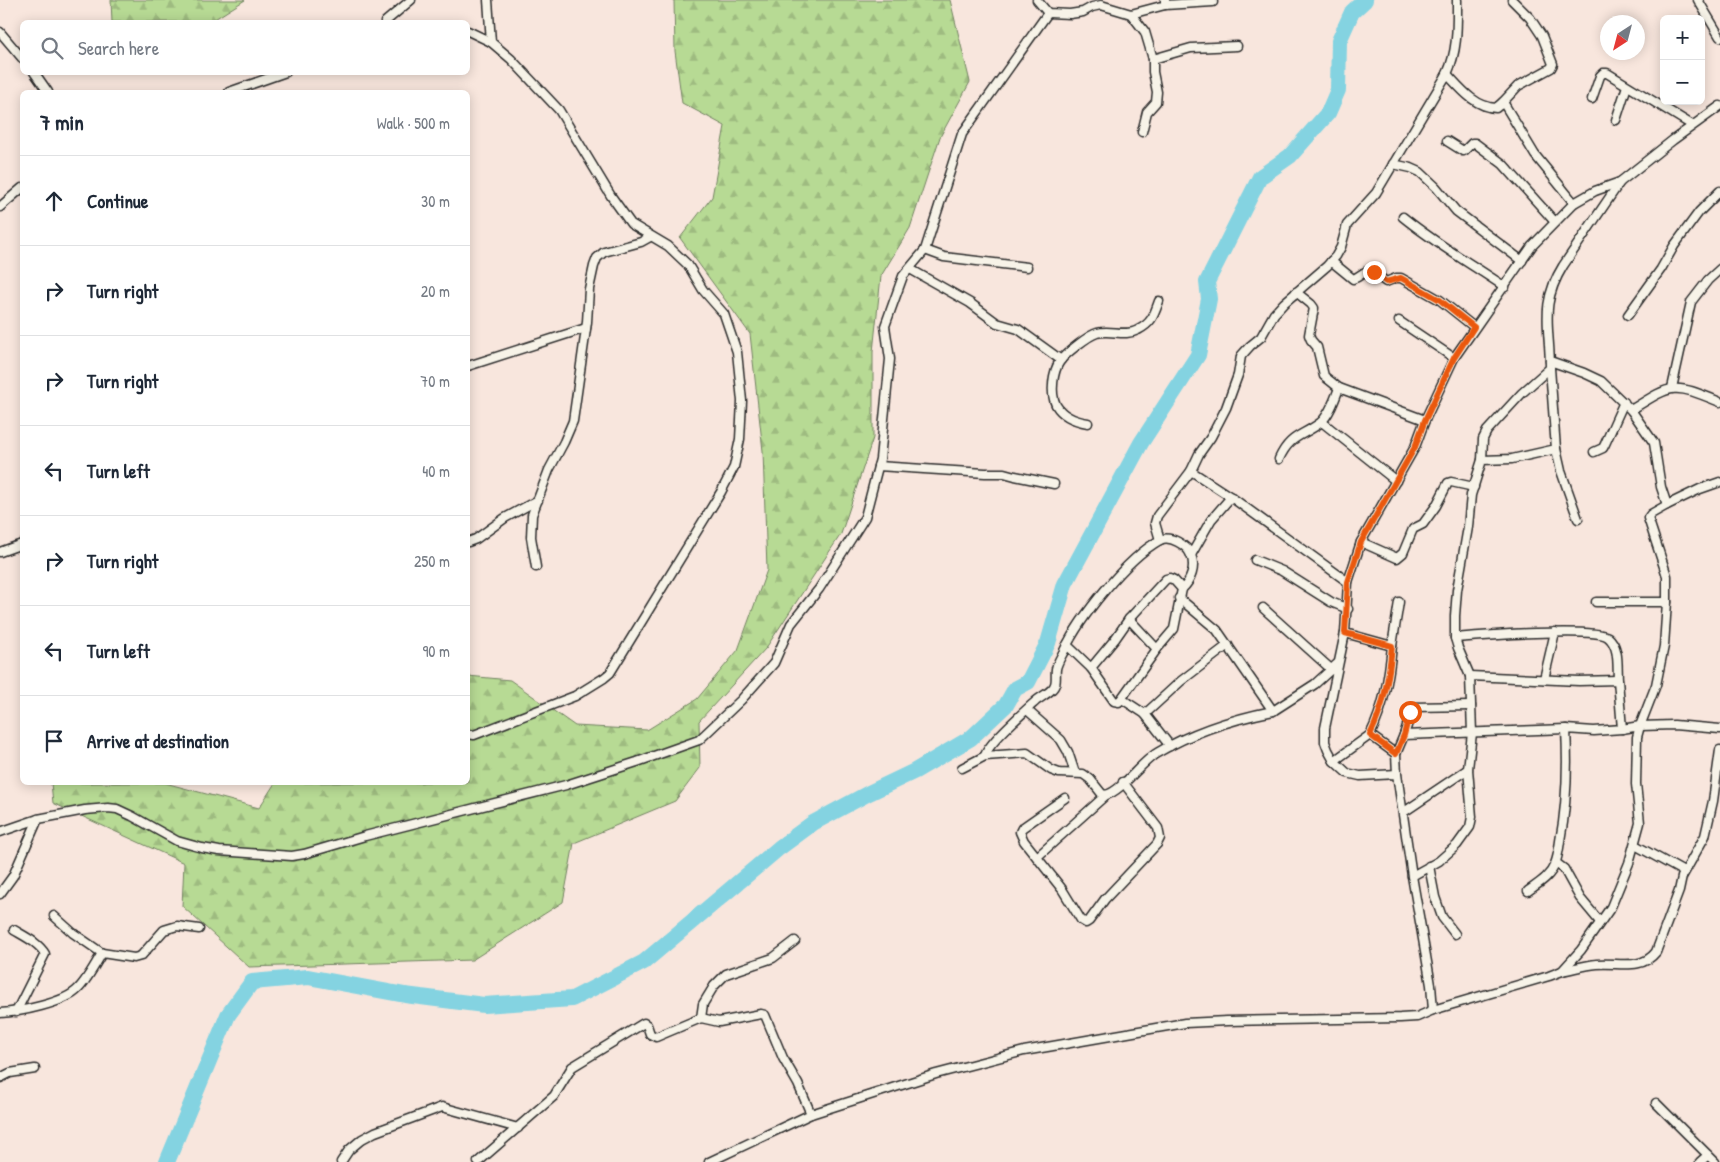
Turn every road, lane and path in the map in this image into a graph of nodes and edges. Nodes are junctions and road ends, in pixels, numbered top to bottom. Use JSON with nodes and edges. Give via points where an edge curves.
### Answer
{"nodes":[{"id":1,"x":411,"y":0,"type":"edge"},
{"id":2,"x":488,"y":0,"type":"edge"},
{"id":3,"x":1037,"y":0,"type":"edge"},
{"id":4,"x":1458,"y":0,"type":"edge"},
{"id":5,"x":1512,"y":0,"type":"edge"},
{"id":6,"x":1698,"y":0,"type":"edge"},
{"id":7,"x":1165,"y":2,"type":"edge"},
{"id":8,"x":1213,"y":2,"type":"dead end"},
{"id":9,"x":1048,"y":13,"type":"junction"},
{"id":10,"x":1131,"y":14,"type":"junction"},
{"id":11,"x":387,"y":20,"type":"edge"},
{"id":12,"x":0,"y":32,"type":"edge"},
{"id":13,"x":470,"y":32,"type":"edge"},
{"id":14,"x":1720,"y":37,"type":"edge"},
{"id":15,"x":491,"y":42,"type":"junction"},
{"id":16,"x":1237,"y":46,"type":"dead end"},
{"id":17,"x":20,"y":56,"type":"edge"},
{"id":18,"x":1153,"y":59,"type":"junction"},
{"id":19,"x":1447,"y":74,"type":"junction"},
{"id":20,"x":36,"y":75,"type":"edge"},
{"id":21,"x":277,"y":75,"type":"edge"},
{"id":22,"x":1627,"y":86,"type":"junction"},
{"id":23,"x":47,"y":90,"type":"edge"},
{"id":24,"x":235,"y":90,"type":"edge"},
{"id":25,"x":1592,"y":98,"type":"dead end"},
{"id":26,"x":1503,"y":102,"type":"junction"},
{"id":27,"x":1720,"y":106,"type":"edge"},
{"id":28,"x":1616,"y":120,"type":"dead end"},
{"id":29,"x":1692,"y":126,"type":"junction"},
{"id":30,"x":1142,"y":132,"type":"dead end"},
{"id":31,"x":1447,"y":141,"type":"dead end"},
{"id":32,"x":1393,"y":164,"type":"junction"},
{"id":33,"x":1620,"y":182,"type":"junction"},
{"id":34,"x":20,"y":190,"type":"edge"},
{"id":35,"x":1720,"y":191,"type":"edge"},
{"id":36,"x":1574,"y":203,"type":"junction"},
{"id":37,"x":0,"y":207,"type":"edge"},
{"id":38,"x":1404,"y":217,"type":"dead end"},
{"id":39,"x":1555,"y":222,"type":"junction"},
{"id":40,"x":650,"y":237,"type":"junction"},
{"id":41,"x":925,"y":250,"type":"junction"},
{"id":42,"x":1332,"y":261,"type":"junction"},
{"id":43,"x":1522,"y":261,"type":"junction"},
{"id":44,"x":1027,"y":267,"type":"dead end"},
{"id":45,"x":910,"y":269,"type":"junction"},
{"id":46,"x":1720,"y":269,"type":"edge"},
{"id":47,"x":1504,"y":287,"type":"junction"},
{"id":48,"x":1296,"y":292,"type":"junction"},
{"id":49,"x":1159,"y":300,"type":"dead end"},
{"id":50,"x":1628,"y":315,"type":"dead end"},
{"id":51,"x":1399,"y":321,"type":"dead end"},
{"id":52,"x":1474,"y":327,"type":"junction"},
{"id":53,"x":586,"y":328,"type":"junction"},
{"id":54,"x":1454,"y":358,"type":"junction"},
{"id":55,"x":1061,"y":360,"type":"junction"},
{"id":56,"x":470,"y":365,"type":"edge"},
{"id":57,"x":1550,"y":365,"type":"junction"},
{"id":58,"x":1339,"y":388,"type":"junction"},
{"id":59,"x":1672,"y":388,"type":"junction"},
{"id":60,"x":1624,"y":402,"type":"junction"},
{"id":61,"x":1720,"y":402,"type":"edge"},
{"id":62,"x":1631,"y":410,"type":"junction"},
{"id":63,"x":1425,"y":420,"type":"junction"},
{"id":64,"x":1322,"y":422,"type":"junction"},
{"id":65,"x":1088,"y":423,"type":"dead end"},
{"id":66,"x":1556,"y":449,"type":"junction"},
{"id":67,"x":1594,"y":452,"type":"dead end"},
{"id":68,"x":1279,"y":459,"type":"dead end"},
{"id":69,"x":1482,"y":460,"type":"junction"},
{"id":70,"x":878,"y":466,"type":"junction"},
{"id":71,"x":1191,"y":470,"type":"junction"},
{"id":72,"x":1396,"y":481,"type":"junction"},
{"id":73,"x":1720,"y":482,"type":"edge"},
{"id":74,"x":1054,"y":484,"type":"dead end"},
{"id":75,"x":1474,"y":487,"type":"junction"},
{"id":76,"x":1231,"y":497,"type":"junction"},
{"id":77,"x":538,"y":500,"type":"junction"},
{"id":78,"x":1667,"y":505,"type":"junction"},
{"id":79,"x":1578,"y":519,"type":"dead end"},
{"id":80,"x":1160,"y":540,"type":"junction"},
{"id":81,"x":470,"y":541,"type":"edge"},
{"id":82,"x":1361,"y":542,"type":"junction"},
{"id":83,"x":20,"y":545,"type":"edge"},
{"id":84,"x":0,"y":552,"type":"edge"},
{"id":85,"x":1191,"y":555,"type":"junction"},
{"id":86,"x":1255,"y":560,"type":"dead end"},
{"id":87,"x":536,"y":567,"type":"dead end"},
{"id":88,"x":1348,"y":582,"type":"junction"},
{"id":89,"x":1182,"y":589,"type":"junction"},
{"id":90,"x":1179,"y":598,"type":"junction"},
{"id":91,"x":1399,"y":602,"type":"dead end"},
{"id":92,"x":1596,"y":602,"type":"dead end"},
{"id":93,"x":1667,"y":602,"type":"junction"},
{"id":94,"x":1263,"y":608,"type":"dead end"},
{"id":95,"x":1348,"y":609,"type":"junction"},
{"id":96,"x":1129,"y":619,"type":"junction"},
{"id":97,"x":1556,"y":632,"type":"junction"},
{"id":98,"x":1345,"y":633,"type":"junction"},
{"id":99,"x":1455,"y":638,"type":"junction"},
{"id":100,"x":1066,"y":645,"type":"junction"},
{"id":101,"x":1228,"y":645,"type":"junction"},
{"id":102,"x":1392,"y":646,"type":"junction"},
{"id":103,"x":1157,"y":648,"type":"junction"},
{"id":104,"x":1338,"y":662,"type":"junction"},
{"id":105,"x":1091,"y":668,"type":"junction"},
{"id":106,"x":1332,"y":670,"type":"junction"},
{"id":107,"x":1470,"y":676,"type":"junction"},
{"id":108,"x":1544,"y":679,"type":"junction"},
{"id":109,"x":1618,"y":680,"type":"junction"},
{"id":110,"x":1122,"y":699,"type":"junction"},
{"id":111,"x":1471,"y":706,"type":"junction"},
{"id":112,"x":1027,"y":710,"type":"junction"},
{"id":113,"x":1273,"y":711,"type":"junction"},
{"id":114,"x":1145,"y":714,"type":"junction"},
{"id":115,"x":1640,"y":726,"type":"junction"},
{"id":116,"x":1566,"y":729,"type":"junction"},
{"id":117,"x":1622,"y":729,"type":"junction"},
{"id":118,"x":1720,"y":729,"type":"edge"},
{"id":119,"x":1472,"y":733,"type":"junction"},
{"id":120,"x":470,"y":734,"type":"edge"},
{"id":121,"x":1370,"y":735,"type":"junction"},
{"id":122,"x":1404,"y":735,"type":"junction"},
{"id":123,"x":1170,"y":746,"type":"junction"},
{"id":124,"x":1720,"y":750,"type":"edge"},
{"id":125,"x":1396,"y":754,"type":"junction"},
{"id":126,"x":985,"y":756,"type":"junction"},
{"id":127,"x":1334,"y":761,"type":"junction"},
{"id":128,"x":962,"y":768,"type":"dead end"},
{"id":129,"x":1468,"y":769,"type":"junction"},
{"id":130,"x":1076,"y":773,"type":"junction"},
{"id":131,"x":1397,"y":774,"type":"junction"},
{"id":132,"x":1123,"y":782,"type":"junction"},
{"id":133,"x":1106,"y":795,"type":"junction"},
{"id":134,"x":1065,"y":798,"type":"dead end"},
{"id":135,"x":1404,"y":812,"type":"junction"},
{"id":136,"x":38,"y":819,"type":"junction"},
{"id":137,"x":0,"y":832,"type":"edge"},
{"id":138,"x":1635,"y":845,"type":"junction"},
{"id":139,"x":1037,"y":857,"type":"junction"},
{"id":140,"x":1556,"y":863,"type":"junction"},
{"id":141,"x":1429,"y":866,"type":"junction"},
{"id":142,"x":1684,"y":872,"type":"junction"},
{"id":143,"x":1412,"y":876,"type":"junction"},
{"id":144,"x":1528,"y":891,"type":"dead end"},
{"id":145,"x":0,"y":894,"type":"edge"},
{"id":146,"x":54,"y":916,"type":"dead end"},
{"id":147,"x":1600,"y":922,"type":"junction"},
{"id":148,"x":199,"y":929,"type":"dead end"},
{"id":149,"x":14,"y":930,"type":"dead end"},
{"id":150,"x":1455,"y":934,"type":"dead end"},
{"id":151,"x":795,"y":941,"type":"dead end"},
{"id":152,"x":102,"y":953,"type":"junction"},
{"id":153,"x":1562,"y":971,"type":"junction"},
{"id":154,"x":1433,"y":1010,"type":"junction"},
{"id":155,"x":16,"y":1012,"type":"junction"},
{"id":156,"x":0,"y":1013,"type":"edge"},
{"id":157,"x":701,"y":1018,"type":"junction"},
{"id":158,"x":35,"y":1070,"type":"dead end"},
{"id":159,"x":0,"y":1078,"type":"edge"},
{"id":160,"x":1656,"y":1103,"type":"dead end"},
{"id":161,"x":811,"y":1114,"type":"junction"},
{"id":162,"x":518,"y":1128,"type":"junction"},
{"id":163,"x":1708,"y":1155,"type":"junction"},
{"id":164,"x":341,"y":1162,"type":"edge"},
{"id":165,"x":478,"y":1162,"type":"edge"},
{"id":166,"x":709,"y":1162,"type":"edge"},
{"id":167,"x":1700,"y":1162,"type":"edge"},
{"id":168,"x":1715,"y":1162,"type":"edge"}],
"edges":[{"from":1,"to":11,"type":"street"},
{"from":2,"to":15,"type":"street"},
{"from":3,"to":9,"type":"street"},
{"from":4,"to":19,"type":"street","via":[[1453,60]]},
{"from":5,"to":26,"type":"street","via":[[1542,36],[1553,64],[1518,86]]},
{"from":6,"to":14,"type":"street"},
{"from":7,"to":8,"type":"street"},
{"from":7,"to":10,"type":"street"},
{"from":9,"to":10,"type":"street","via":[[1070,14],[1101,5]]},
{"from":9,"to":41,"type":"street","via":[[962,134]]},
{"from":10,"to":18,"type":"street","via":[[1145,32]]},
{"from":12,"to":17,"type":"street"},
{"from":13,"to":15,"type":"street"},
{"from":15,"to":40,"type":"street","via":[[559,110],[610,196],[631,224]]},
{"from":16,"to":18,"type":"street","via":[[1191,48]]},
{"from":18,"to":30,"type":"street","via":[[1156,102],[1147,112]]},
{"from":19,"to":26,"type":"street","via":[[1479,103],[1496,108]]},
{"from":19,"to":32,"type":"street"},
{"from":20,"to":23,"type":"street"},
{"from":21,"to":24,"type":"street"},
{"from":22,"to":25,"type":"street","via":[[1603,73]]},
{"from":22,"to":28,"type":"street"},
{"from":22,"to":29,"type":"street"},
{"from":26,"to":36,"type":"street","via":[[1535,155]]},
{"from":27,"to":29,"type":"street"},
{"from":29,"to":33,"type":"street"},
{"from":31,"to":39,"type":"street","via":[[1463,151],[1475,143],[1503,164]]},
{"from":32,"to":42,"type":"street","via":[[1376,193],[1347,225],[1341,247]]},
{"from":32,"to":43,"type":"street","via":[[1420,172],[1456,211]]},
{"from":33,"to":36,"type":"street"},
{"from":33,"to":57,"type":"street","via":[[1555,278],[1547,310]]},
{"from":34,"to":37,"type":"street"},
{"from":35,"to":50,"type":"street","via":[[1699,212]]},
{"from":36,"to":39,"type":"street"},
{"from":38,"to":47,"type":"street","via":[[1428,238]]},
{"from":39,"to":43,"type":"street"},
{"from":40,"to":53,"type":"street","via":[[604,252],[597,258],[589,289]]},
{"from":40,"to":120,"type":"street","via":[[668,246],[688,265],[703,290],[724,314],[737,352],[742,401],[740,439],[734,467],[610,673],[576,696]]},
{"from":41,"to":44,"type":"street","via":[[944,257]]},
{"from":41,"to":45,"type":"street"},
{"from":42,"to":48,"type":"street"},
{"from":42,"to":52,"type":"street","via":[[1353,279],[1370,270],[1386,282],[1401,278],[1440,300]]},
{"from":43,"to":47,"type":"street"},
{"from":45,"to":55,"type":"street","via":[[970,303],[997,323],[1018,329]]},
{"from":45,"to":70,"type":"street","via":[[903,276],[885,326],[890,359]]},
{"from":46,"to":59,"type":"street","via":[[1691,302]]},
{"from":47,"to":52,"type":"street"},
{"from":48,"to":58,"type":"street","via":[[1314,308],[1309,335],[1317,347],[1324,376]]},
{"from":48,"to":71,"type":"street","via":[[1274,314],[1261,337],[1241,356],[1226,408]]},
{"from":49,"to":55,"type":"street","via":[[1151,321],[1135,332],[1091,335]]},
{"from":51,"to":54,"type":"street"},
{"from":52,"to":54,"type":"street"},
{"from":53,"to":56,"type":"street"},
{"from":53,"to":77,"type":"street","via":[[572,421]]},
{"from":54,"to":63,"type":"street"},
{"from":55,"to":65,"type":"street","via":[[1055,374],[1053,399],[1058,408],[1074,421]]},
{"from":57,"to":60,"type":"street","via":[[1584,373],[1601,381]]},
{"from":57,"to":66,"type":"street"},
{"from":57,"to":69,"type":"street","via":[[1487,431],[1483,439]]},
{"from":58,"to":63,"type":"street"},
{"from":58,"to":64,"type":"street"},
{"from":59,"to":61,"type":"street","via":[[1683,388]]},
{"from":59,"to":62,"type":"street"},
{"from":60,"to":62,"type":"street"},
{"from":60,"to":67,"type":"street","via":[[1603,448]]},
{"from":62,"to":78,"type":"street","via":[[1654,443]]},
{"from":63,"to":72,"type":"street","via":[[1415,447]]},
{"from":64,"to":68,"type":"street","via":[[1291,440]]},
{"from":64,"to":72,"type":"street"},
{"from":66,"to":69,"type":"street","via":[[1512,459]]},
{"from":66,"to":79,"type":"street"},
{"from":69,"to":75,"type":"street"},
{"from":70,"to":74,"type":"street","via":[[1004,472]]},
{"from":70,"to":136,"type":"street","via":[[865,517],[819,589],[791,624],[774,663],[699,740],[566,785],[292,856],[202,848],[177,841],[117,809],[85,810]]},
{"from":71,"to":76,"type":"street"},
{"from":71,"to":80,"type":"street","via":[[1157,516],[1155,523]]},
{"from":72,"to":82,"type":"street"},
{"from":73,"to":78,"type":"street"},
{"from":75,"to":82,"type":"street","via":[[1448,483],[1436,506],[1422,524],[1413,529],[1403,553],[1397,558]]},
{"from":75,"to":99,"type":"street","via":[[1457,590]]},
{"from":76,"to":85,"type":"street","via":[[1211,520]]},
{"from":76,"to":88,"type":"street"},
{"from":77,"to":81,"type":"street"},
{"from":77,"to":87,"type":"street","via":[[532,515],[531,537]]},
{"from":78,"to":93,"type":"street","via":[[1648,518],[1667,576]]},
{"from":80,"to":85,"type":"street","via":[[1168,538],[1179,542]]},
{"from":80,"to":100,"type":"street","via":[[1112,582]]},
{"from":82,"to":88,"type":"street"},
{"from":83,"to":84,"type":"street"},
{"from":85,"to":89,"type":"street","via":[[1191,577]]},
{"from":86,"to":95,"type":"street","via":[[1282,571]]},
{"from":88,"to":95,"type":"street"},
{"from":89,"to":90,"type":"street"},
{"from":89,"to":96,"type":"street","via":[[1174,580],[1166,579]]},
{"from":90,"to":101,"type":"street","via":[[1217,630]]},
{"from":90,"to":103,"type":"street","via":[[1174,629]]},
{"from":91,"to":102,"type":"street"},
{"from":92,"to":93,"type":"street"},
{"from":93,"to":115,"type":"street","via":[[1664,646],[1656,685]]},
{"from":94,"to":106,"type":"street"},
{"from":95,"to":98,"type":"street"},
{"from":96,"to":103,"type":"street"},
{"from":96,"to":105,"type":"street"},
{"from":97,"to":99,"type":"street"},
{"from":97,"to":108,"type":"street"},
{"from":97,"to":109,"type":"street","via":[[1608,637],[1617,651]]},
{"from":98,"to":102,"type":"street"},
{"from":98,"to":104,"type":"street"},
{"from":99,"to":107,"type":"street"},
{"from":100,"to":105,"type":"street"},
{"from":100,"to":112,"type":"street","via":[[1056,669],[1055,685]]},
{"from":101,"to":113,"type":"street"},
{"from":101,"to":114,"type":"street"},
{"from":102,"to":121,"type":"street","via":[[1383,702]]},
{"from":103,"to":110,"type":"street"},
{"from":104,"to":106,"type":"street"},
{"from":104,"to":127,"type":"street","via":[[1325,728],[1325,742]]},
{"from":105,"to":110,"type":"street","via":[[1114,701]]},
{"from":106,"to":113,"type":"street"},
{"from":107,"to":108,"type":"street"},
{"from":107,"to":111,"type":"street"},
{"from":108,"to":109,"type":"street"},
{"from":109,"to":117,"type":"street"},
{"from":110,"to":114,"type":"street"},
{"from":111,"to":119,"type":"street"},
{"from":111,"to":122,"type":"street","via":[[1413,707]]},
{"from":112,"to":126,"type":"street","via":[[1007,728]]},
{"from":112,"to":130,"type":"street","via":[[1061,740]]},
{"from":113,"to":123,"type":"street","via":[[1216,726]]},
{"from":114,"to":123,"type":"street"},
{"from":115,"to":117,"type":"street"},
{"from":115,"to":118,"type":"street"},
{"from":115,"to":138,"type":"street","via":[[1636,784],[1640,823]]},
{"from":116,"to":117,"type":"street"},
{"from":116,"to":119,"type":"street"},
{"from":116,"to":140,"type":"street","via":[[1565,794]]},
{"from":119,"to":122,"type":"street"},
{"from":119,"to":129,"type":"street"},
{"from":121,"to":125,"type":"street"},
{"from":121,"to":127,"type":"street"},
{"from":122,"to":125,"type":"street"},
{"from":123,"to":132,"type":"street","via":[[1155,754]]},
{"from":124,"to":142,"type":"street","via":[[1705,836]]},
{"from":125,"to":131,"type":"street"},
{"from":126,"to":128,"type":"street"},
{"from":126,"to":130,"type":"street","via":[[1027,753],[1050,770]]},
{"from":127,"to":131,"type":"street","via":[[1347,773],[1360,776]]},
{"from":129,"to":135,"type":"street"},
{"from":129,"to":141,"type":"street","via":[[1470,828],[1457,845]]},
{"from":130,"to":133,"type":"street","via":[[1090,779]]},
{"from":131,"to":135,"type":"street"},
{"from":132,"to":133,"type":"street"},
{"from":132,"to":139,"type":"street","via":[[1158,828],[1160,838],[1089,921],[1082,920]]},
{"from":133,"to":139,"type":"street"},
{"from":134,"to":139,"type":"street","via":[[1021,830],[1021,835]]},
{"from":135,"to":143,"type":"street"},
{"from":136,"to":137,"type":"street"},
{"from":136,"to":145,"type":"street","via":[[13,876]]},
{"from":138,"to":142,"type":"street"},
{"from":138,"to":147,"type":"street","via":[[1611,907]]},
{"from":140,"to":144,"type":"street","via":[[1548,876]]},
{"from":140,"to":147,"type":"street","via":[[1564,869],[1580,898]]},
{"from":141,"to":143,"type":"street"},
{"from":141,"to":150,"type":"street","via":[[1442,917]]},
{"from":142,"to":153,"type":"street","via":[[1664,932],[1651,958],[1631,965],[1598,964]]},
{"from":143,"to":154,"type":"street"},
{"from":146,"to":152,"type":"street"},
{"from":147,"to":153,"type":"street"},
{"from":148,"to":152,"type":"street","via":[[178,926],[164,930],[141,956],[134,958]]},
{"from":149,"to":155,"type":"street","via":[[44,954]]},
{"from":151,"to":157,"type":"street","via":[[773,958],[726,974],[703,1004]]},
{"from":152,"to":155,"type":"street","via":[[73,994]]},
{"from":153,"to":154,"type":"street"},
{"from":154,"to":161,"type":"street","via":[[1400,1018],[1185,1023],[1024,1051],[936,1074]]},
{"from":155,"to":156,"type":"street"},
{"from":157,"to":161,"type":"street","via":[[719,1022],[765,1015]]},
{"from":157,"to":162,"type":"street","via":[[656,1037],[650,1034],[644,1023],[604,1047],[572,1067],[554,1096]]},
{"from":158,"to":159,"type":"street","via":[[10,1073]]},
{"from":160,"to":163,"type":"street"},
{"from":161,"to":166,"type":"street"},
{"from":162,"to":164,"type":"street","via":[[442,1107],[362,1139]]},
{"from":162,"to":165,"type":"street"},
{"from":163,"to":167,"type":"street"},
{"from":163,"to":168,"type":"street"}]}
